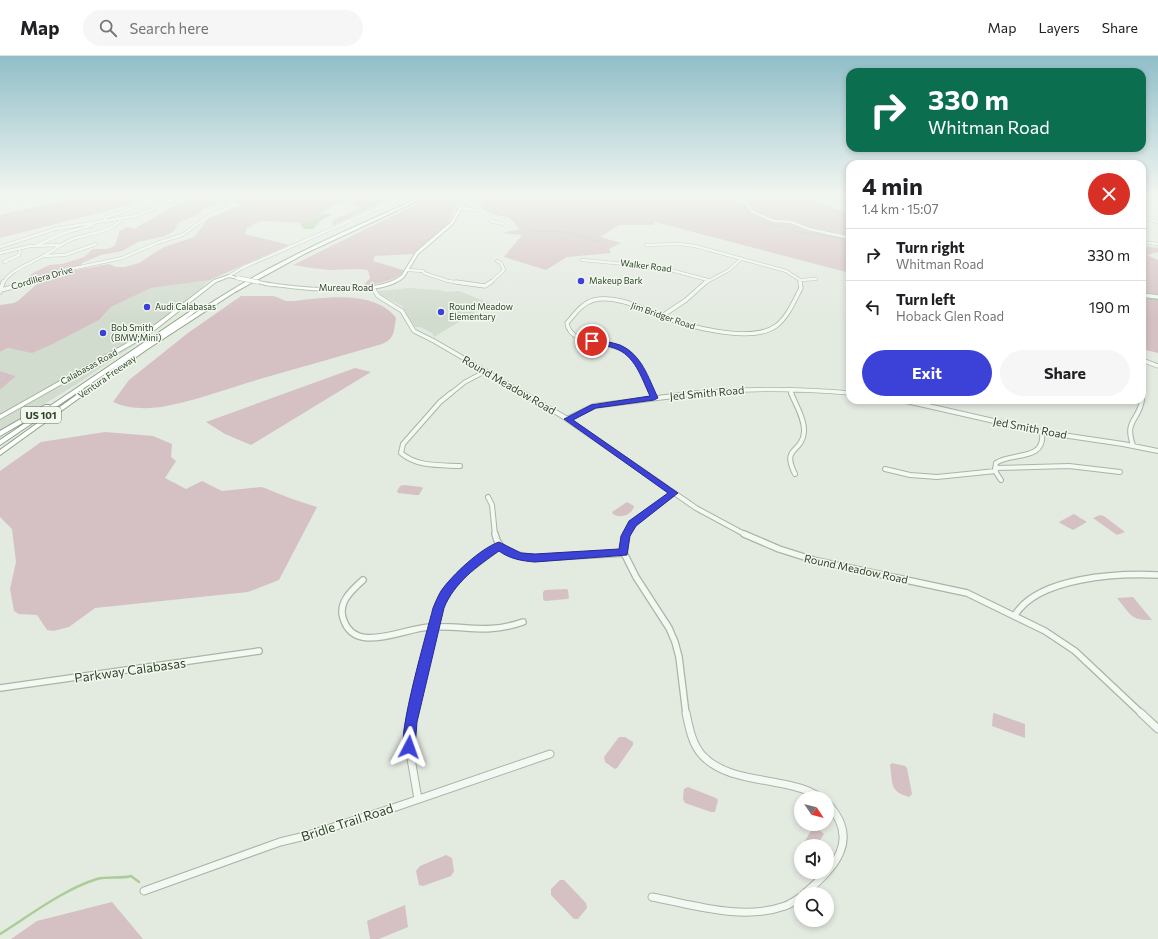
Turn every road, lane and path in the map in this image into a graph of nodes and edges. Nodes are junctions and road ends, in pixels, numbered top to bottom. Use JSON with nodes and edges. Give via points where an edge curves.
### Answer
{"nodes":[{"id":1,"x":33,"y":236,"type":"edge"},
{"id":2,"x":55,"y":236,"type":"edge"},
{"id":3,"x":82,"y":236,"type":"edge"},
{"id":4,"x":178,"y":236,"type":"edge"},
{"id":5,"x":315,"y":236,"type":"edge"},
{"id":6,"x":332,"y":236,"type":"edge"},
{"id":7,"x":341,"y":236,"type":"edge"},
{"id":8,"x":437,"y":236,"type":"edge"},
{"id":9,"x":1146,"y":242,"type":"edge"},
{"id":10,"x":96,"y":244,"type":"dead end"},
{"id":11,"x":1158,"y":244,"type":"edge"},
{"id":12,"x":59,"y":245,"type":"junction"},
{"id":13,"x":646,"y":245,"type":"dead end"},
{"id":14,"x":35,"y":246,"type":"junction"},
{"id":15,"x":0,"y":247,"type":"edge"},
{"id":16,"x":21,"y":248,"type":"junction"},
{"id":17,"x":0,"y":253,"type":"edge"},
{"id":18,"x":44,"y":256,"type":"junction"},
{"id":19,"x":741,"y":259,"type":"junction"},
{"id":20,"x":582,"y":260,"type":"dead end"},
{"id":21,"x":497,"y":261,"type":"dead end"},
{"id":22,"x":4,"y":262,"type":"dead end"},
{"id":23,"x":408,"y":270,"type":"junction"},
{"id":24,"x":229,"y":276,"type":"junction"},
{"id":25,"x":816,"y":279,"type":"dead end"},
{"id":26,"x":708,"y":280,"type":"junction"},
{"id":27,"x":800,"y":280,"type":"junction"},
{"id":28,"x":373,"y":288,"type":"junction"},
{"id":29,"x":0,"y":291,"type":"edge"},
{"id":30,"x":1146,"y":296,"type":"edge"},
{"id":31,"x":1158,"y":297,"type":"edge"},
{"id":32,"x":662,"y":316,"type":"junction"},
{"id":33,"x":1146,"y":362,"type":"edge"},
{"id":34,"x":1158,"y":366,"type":"edge"},
{"id":35,"x":486,"y":371,"type":"junction"},
{"id":36,"x":82,"y":386,"type":"junction"},
{"id":37,"x":790,"y":390,"type":"junction"},
{"id":38,"x":846,"y":393,"type":"edge"},
{"id":39,"x":654,"y":398,"type":"junction"},
{"id":40,"x":920,"y":404,"type":"edge"},
{"id":41,"x":1142,"y":404,"type":"edge"},
{"id":42,"x":0,"y":418,"type":"edge"},
{"id":43,"x":568,"y":419,"type":"junction"},
{"id":44,"x":1042,"y":432,"type":"junction"},
{"id":45,"x":0,"y":434,"type":"edge"},
{"id":46,"x":0,"y":443,"type":"edge"},
{"id":47,"x":1133,"y":445,"type":"junction"},
{"id":48,"x":1158,"y":451,"type":"edge"},
{"id":49,"x":0,"y":453,"type":"edge"},
{"id":50,"x":460,"y":466,"type":"dead end"},
{"id":51,"x":885,"y":469,"type":"dead end"},
{"id":52,"x":995,"y":469,"type":"junction"},
{"id":53,"x":1120,"y":472,"type":"dead end"},
{"id":54,"x":795,"y":474,"type":"dead end"},
{"id":55,"x":1001,"y":480,"type":"dead end"},
{"id":56,"x":674,"y":493,"type":"junction"},
{"id":57,"x":488,"y":497,"type":"dead end"},
{"id":58,"x":499,"y":546,"type":"junction"},
{"id":59,"x":624,"y":552,"type":"junction"},
{"id":60,"x":1158,"y":575,"type":"edge"},
{"id":61,"x":363,"y":580,"type":"dead end"},
{"id":62,"x":1015,"y":615,"type":"junction"},
{"id":63,"x":524,"y":622,"type":"dead end"},
{"id":64,"x":434,"y":627,"type":"junction"},
{"id":65,"x":259,"y":650,"type":"dead end"},
{"id":66,"x":0,"y":688,"type":"edge"},
{"id":67,"x":1158,"y":729,"type":"edge"},
{"id":68,"x":550,"y":754,"type":"dead end"},
{"id":69,"x":807,"y":791,"type":"edge"},
{"id":70,"x":418,"y":799,"type":"junction"},
{"id":71,"x":834,"y":812,"type":"edge"},
{"id":72,"x":811,"y":887,"type":"edge"},
{"id":73,"x":144,"y":891,"type":"dead end"},
{"id":74,"x":652,"y":897,"type":"dead end"},
{"id":75,"x":794,"y":901,"type":"edge"}],
"edges":[{"from":1,"to":15,"type":"street"},
{"from":2,"to":14,"type":"street"},
{"from":3,"to":12,"type":"street"},
{"from":4,"to":29,"type":"street","name":"Cordillera Drive","via":[[113,261],[66,270]]},
{"from":5,"to":24,"type":"street","name":"Calabasas Road"},
{"from":6,"to":36,"type":"highway","name":"Ventura Freeway","number":"US 101","via":[[249,277],[196,309]]},
{"from":7,"to":49,"type":"highway","name":"Ventura Freeway","number":"US 101","via":[[234,290],[157,341]]},
{"from":8,"to":23,"type":"main road","name":"Mureau Road","via":[[414,256]]},
{"from":9,"to":11,"type":"street"},
{"from":10,"to":18,"type":"street","via":[[65,255]]},
{"from":12,"to":14,"type":"street"},
{"from":12,"to":18,"type":"street"},
{"from":13,"to":19,"type":"street","via":[[690,245]]},
{"from":14,"to":16,"type":"street"},
{"from":16,"to":17,"type":"street"},
{"from":16,"to":22,"type":"street","via":[[20,255]]},
{"from":18,"to":29,"type":"street","via":[[7,277]]},
{"from":19,"to":26,"type":"street","via":[[726,272]]},
{"from":19,"to":27,"type":"street","via":[[786,271]]},
{"from":20,"to":26,"type":"street","name":"Walker Road","via":[[660,266]]},
{"from":21,"to":23,"type":"street","via":[[504,270],[485,286],[448,281]]},
{"from":23,"to":28,"type":"main road","name":"Mureau Road","via":[[402,278]]},
{"from":24,"to":28,"type":"main road","name":"Mureau Road","bridge":true,"via":[[294,287]]},
{"from":24,"to":42,"type":"main road","name":"Calabasas Road","via":[[208,285],[145,335]]},
{"from":25,"to":27,"type":"street"},
{"from":26,"to":32,"type":"street","via":[[686,300]]},
{"from":27,"to":32,"type":"street","name":"Jim Bridger Road","via":[[801,288],[782,320],[764,331],[745,333],[700,328]]},
{"from":28,"to":35,"type":"street","name":"Round Meadow Road","via":[[378,296],[402,311],[414,332]]},
{"from":30,"to":31,"type":"street"},
{"from":32,"to":39,"type":"street","name":"Jim Bridger Road","via":[[618,300],[599,299],[583,305],[566,327],[576,337],[616,346],[631,354],[638,363]]},
{"from":33,"to":34,"type":"street"},
{"from":35,"to":43,"type":"street","name":"Round Meadow Road"},
{"from":35,"to":50,"type":"street","via":[[465,382],[444,398],[403,444],[402,453],[413,462]]},
{"from":36,"to":45,"type":"highway"},
{"from":36,"to":46,"type":"highway","name":"Ventura Freeway","number":"US 101"},
{"from":37,"to":38,"type":"street","name":"Jed Smith Road"},
{"from":37,"to":39,"type":"street","name":"Jed Smith Road","via":[[716,390]]},
{"from":37,"to":54,"type":"street","via":[[804,427],[804,434],[789,458],[789,464]]},
{"from":39,"to":43,"type":"street","name":"Jed Smith Road","via":[[594,406]]},
{"from":40,"to":44,"type":"street","name":"Jed Smith Road"},
{"from":41,"to":47,"type":"street","via":[[1130,423],[1130,438]]},
{"from":43,"to":56,"type":"street","name":"Round Meadow Road"},
{"from":44,"to":47,"type":"street","name":"Jed Smith Road"},
{"from":44,"to":52,"type":"street","via":[[1043,444],[1038,450],[1000,460],[996,463]]},
{"from":47,"to":48,"type":"street","name":"Jed Smith Road"},
{"from":51,"to":52,"type":"street","via":[[906,474],[944,477]]},
{"from":52,"to":53,"type":"street","via":[[1069,466]]},
{"from":52,"to":55,"type":"street"},
{"from":56,"to":59,"type":"street","via":[[632,524],[625,536]]},
{"from":56,"to":62,"type":"street","name":"Round Meadow Road","via":[[724,525],[787,552],[847,569],[954,590],[982,599]]},
{"from":57,"to":58,"type":"street","via":[[493,509],[494,534]]},
{"from":58,"to":59,"type":"street","via":[[520,557],[535,558]]},
{"from":58,"to":64,"type":"street","via":[[454,582],[438,608]]},
{"from":59,"to":69,"type":"street","via":[[676,643],[688,721],[700,753],[709,762],[726,770]]},
{"from":60,"to":62,"type":"street","via":[[1092,576],[1032,597],[1020,606]]},
{"from":61,"to":64,"type":"street","via":[[345,599],[341,614],[352,633],[366,639],[374,639]]},
{"from":62,"to":67,"type":"street","name":"Round Meadow Road","via":[[1075,651]]},
{"from":63,"to":64,"type":"street","via":[[502,629],[488,630]]},
{"from":64,"to":70,"type":"street","via":[[408,736]]},
{"from":65,"to":66,"type":"street","name":"Parkway Calabasas"},
{"from":68,"to":70,"type":"street","name":"Bridle Trail Road"},
{"from":70,"to":73,"type":"street","name":"Bridle Trail Road","via":[[280,842]]},
{"from":71,"to":72,"type":"street","via":[[843,833],[840,856]]},
{"from":74,"to":75,"type":"street","via":[[748,912],[782,907]]}]}
